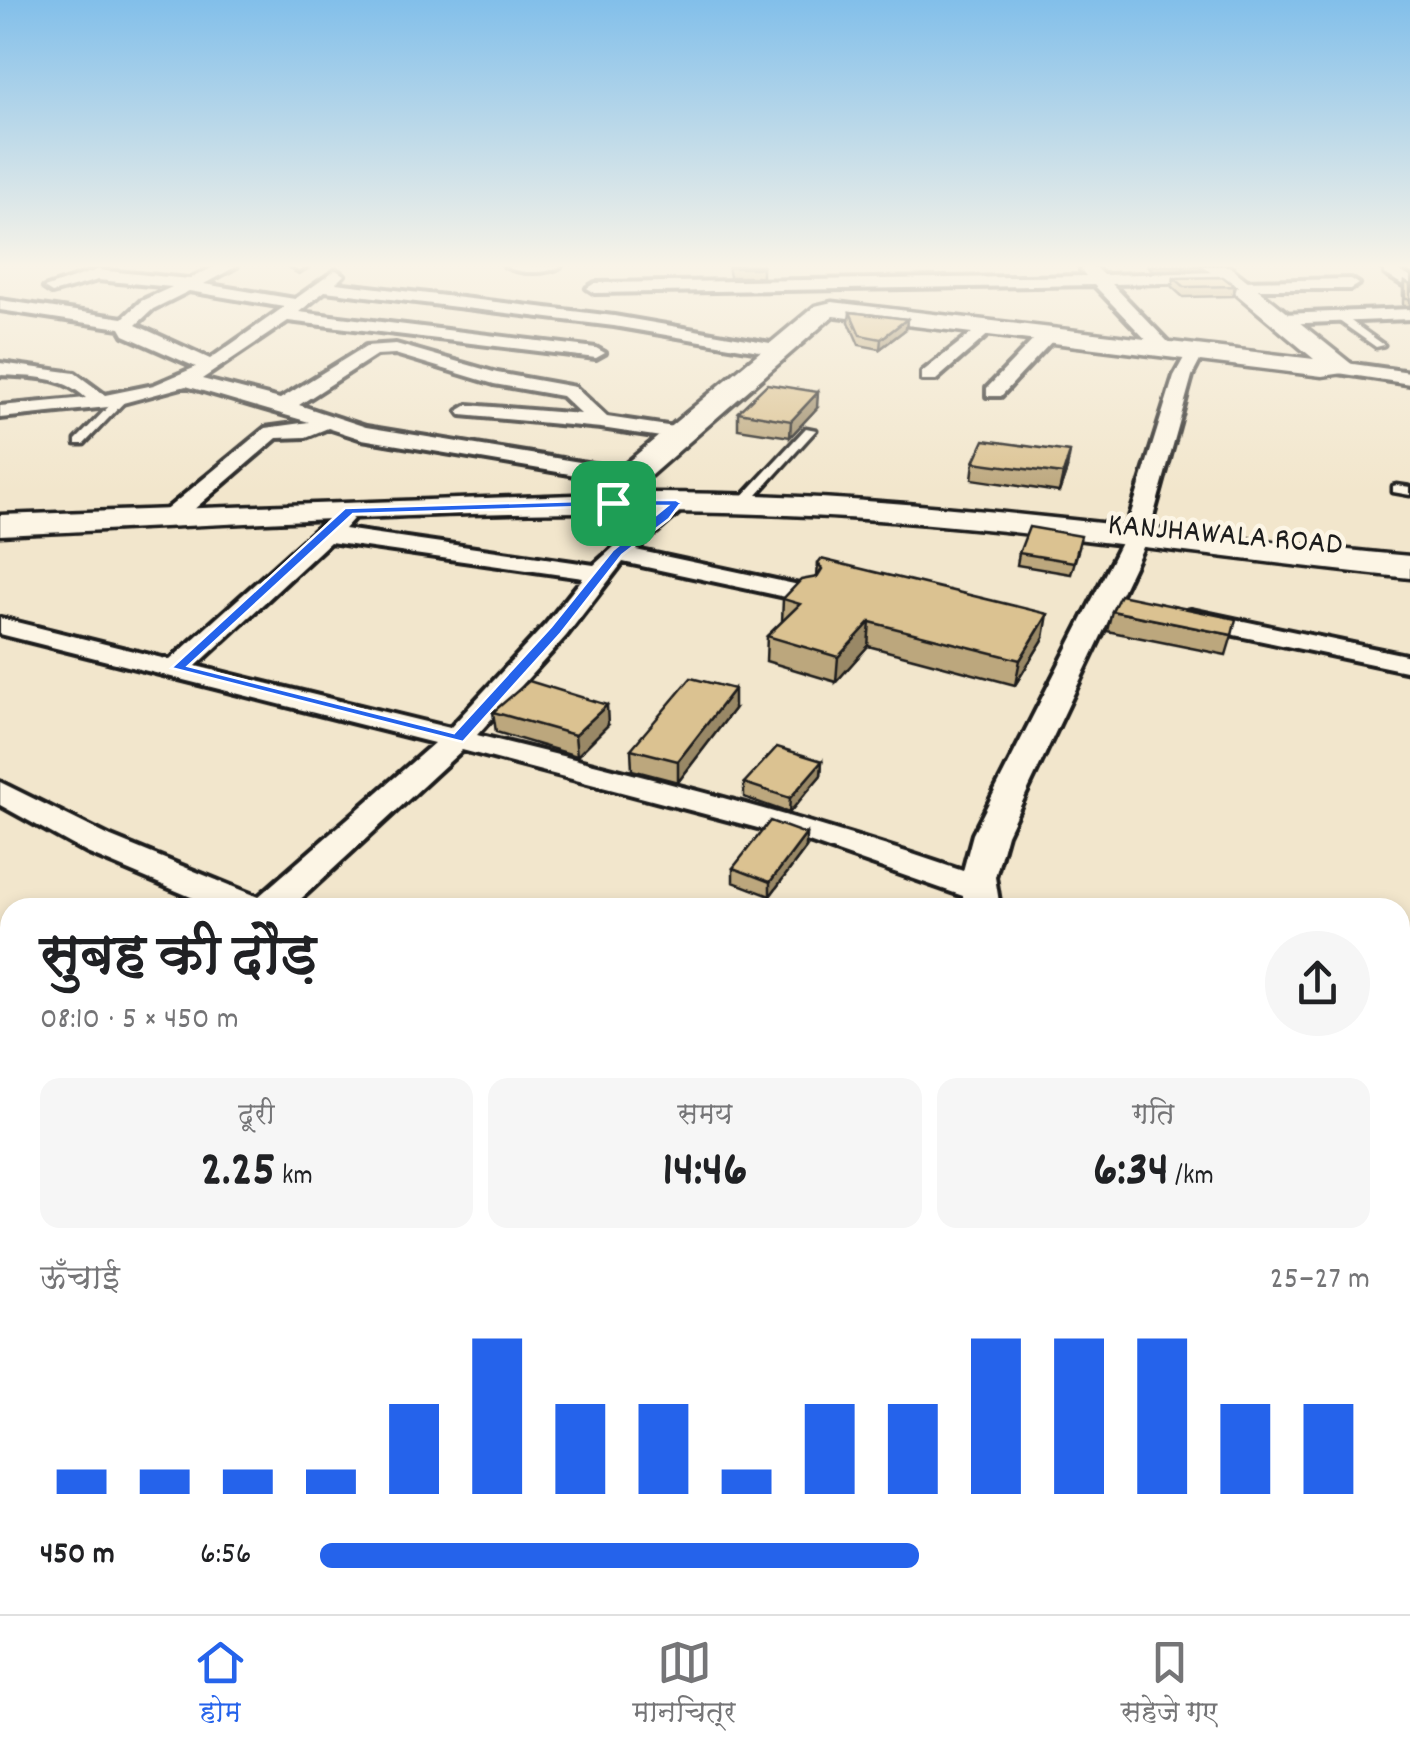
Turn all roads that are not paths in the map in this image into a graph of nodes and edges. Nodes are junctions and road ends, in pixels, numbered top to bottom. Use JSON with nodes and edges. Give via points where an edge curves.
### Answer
{"nodes":[{"id":1,"x":154,"y":341,"type":"edge"},
{"id":2,"x":247,"y":341,"type":"edge"},
{"id":3,"x":450,"y":341,"type":"edge"},
{"id":4,"x":513,"y":341,"type":"edge"},
{"id":5,"x":751,"y":341,"type":"edge"},
{"id":6,"x":791,"y":341,"type":"edge"},
{"id":7,"x":970,"y":341,"type":"edge"},
{"id":8,"x":1038,"y":341,"type":"edge"},
{"id":9,"x":1113,"y":341,"type":"edge"},
{"id":10,"x":1158,"y":341,"type":"edge"},
{"id":11,"x":1307,"y":341,"type":"edge"},
{"id":12,"x":1374,"y":341,"type":"edge"},
{"id":13,"x":1379,"y":345,"type":"dead end"},
{"id":14,"x":1162,"y":346,"type":"junction"},
{"id":15,"x":782,"y":350,"type":"junction"},
{"id":16,"x":1196,"y":351,"type":"junction"},
{"id":17,"x":596,"y":353,"type":"dead end"},
{"id":18,"x":428,"y":357,"type":"junction"},
{"id":19,"x":946,"y":361,"type":"junction"},
{"id":20,"x":212,"y":367,"type":"junction"},
{"id":21,"x":1338,"y":368,"type":"junction"},
{"id":22,"x":0,"y":369,"type":"edge"},
{"id":23,"x":996,"y":369,"type":"junction"},
{"id":24,"x":929,"y":376,"type":"dead end"},
{"id":25,"x":1410,"y":378,"type":"edge"},
{"id":26,"x":185,"y":380,"type":"junction"},
{"id":27,"x":994,"y":392,"type":"dead end"},
{"id":28,"x":122,"y":399,"type":"junction"},
{"id":29,"x":100,"y":402,"type":"junction"},
{"id":30,"x":283,"y":406,"type":"junction"},
{"id":31,"x":468,"y":411,"type":"dead end"},
{"id":32,"x":0,"y":412,"type":"edge"},
{"id":33,"x":324,"y":422,"type":"junction"},
{"id":34,"x":601,"y":422,"type":"junction"},
{"id":35,"x":810,"y":430,"type":"dead end"},
{"id":36,"x":681,"y":434,"type":"junction"},
{"id":37,"x":80,"y":442,"type":"dead end"},
{"id":38,"x":621,"y":490,"type":"junction"},
{"id":39,"x":676,"y":503,"type":"junction"},
{"id":40,"x":742,"y":503,"type":"junction"},
{"id":41,"x":170,"y":518,"type":"junction"},
{"id":42,"x":338,"y":522,"type":"junction"},
{"id":43,"x":0,"y":525,"type":"edge"},
{"id":44,"x":1137,"y":533,"type":"junction"},
{"id":45,"x":1410,"y":554,"type":"edge"},
{"id":46,"x":608,"y":563,"type":"junction"},
{"id":47,"x":1410,"y":566,"type":"edge"},
{"id":48,"x":804,"y":593,"type":"edge"},
{"id":49,"x":1103,"y":600,"type":"junction"},
{"id":50,"x":0,"y":626,"type":"edge"},
{"id":51,"x":1410,"y":664,"type":"edge"},
{"id":52,"x":178,"y":668,"type":"junction"},
{"id":53,"x":457,"y":739,"type":"junction"},
{"id":54,"x":0,"y":792,"type":"edge"},
{"id":55,"x":228,"y":898,"type":"edge"},
{"id":56,"x":279,"y":898,"type":"edge"},
{"id":57,"x":981,"y":898,"type":"edge"}],
"edges":[{"from":1,"to":20,"type":"street"},
{"from":2,"to":20,"type":"street"},
{"from":3,"to":18,"type":"street"},
{"from":4,"to":17,"type":"street"},
{"from":5,"to":15,"type":"street"},
{"from":6,"to":15,"type":"main road"},
{"from":7,"to":19,"type":"street"},
{"from":8,"to":23,"type":"street"},
{"from":9,"to":14,"type":"main road"},
{"from":10,"to":14,"type":"street"},
{"from":11,"to":21,"type":"main road"},
{"from":12,"to":13,"type":"lane"},
{"from":14,"to":16,"type":"main road"},
{"from":15,"to":36,"type":"main road"},
{"from":16,"to":21,"type":"main road"},
{"from":16,"to":44,"type":"street"},
{"from":18,"to":30,"type":"street","via":[[372,350]]},
{"from":18,"to":34,"type":"street","via":[[494,378],[568,390]]},
{"from":19,"to":23,"type":"street"},
{"from":19,"to":24,"type":"street"},
{"from":20,"to":26,"type":"street"},
{"from":21,"to":25,"type":"street"},
{"from":22,"to":29,"type":"street","via":[[76,378]]},
{"from":23,"to":27,"type":"street"},
{"from":26,"to":28,"type":"street"},
{"from":26,"to":30,"type":"street"},
{"from":28,"to":29,"type":"street"},
{"from":28,"to":37,"type":"lane"},
{"from":29,"to":32,"type":"street"},
{"from":30,"to":33,"type":"street"},
{"from":31,"to":34,"type":"street"},
{"from":33,"to":38,"type":"street"},
{"from":33,"to":41,"type":"street","via":[[308,431],[272,432]]},
{"from":34,"to":36,"type":"street"},
{"from":35,"to":40,"type":"lane"},
{"from":36,"to":38,"type":"main road"},
{"from":38,"to":39,"type":"main road","name":"KANJHAWALA ROAD"},
{"from":38,"to":42,"type":"main road","name":"KANJHAWALA ROAD"},
{"from":39,"to":40,"type":"main road","name":"KANJHAWALA ROAD"},
{"from":39,"to":46,"type":"street"},
{"from":40,"to":44,"type":"main road","name":"KANJHAWALA ROAD"},
{"from":41,"to":42,"type":"main road","name":"KANJHAWALA ROAD"},
{"from":41,"to":43,"type":"main road","name":"KANJHAWALA ROAD"},
{"from":42,"to":46,"type":"street"},
{"from":42,"to":52,"type":"street"},
{"from":44,"to":45,"type":"main road","name":"KANJHAWALA ROAD"},
{"from":44,"to":47,"type":"main road","name":"KANJHAWALA ROAD"},
{"from":44,"to":49,"type":"street"},
{"from":46,"to":48,"type":"street"},
{"from":46,"to":53,"type":"street"},
{"from":49,"to":51,"type":"street"},
{"from":49,"to":57,"type":"street","via":[[990,834],[980,867]]},
{"from":50,"to":52,"type":"street"},
{"from":52,"to":53,"type":"street"},
{"from":53,"to":56,"type":"street"},
{"from":53,"to":57,"type":"street","via":[[814,832]]},
{"from":54,"to":55,"type":"street","via":[[99,845]]}]}
